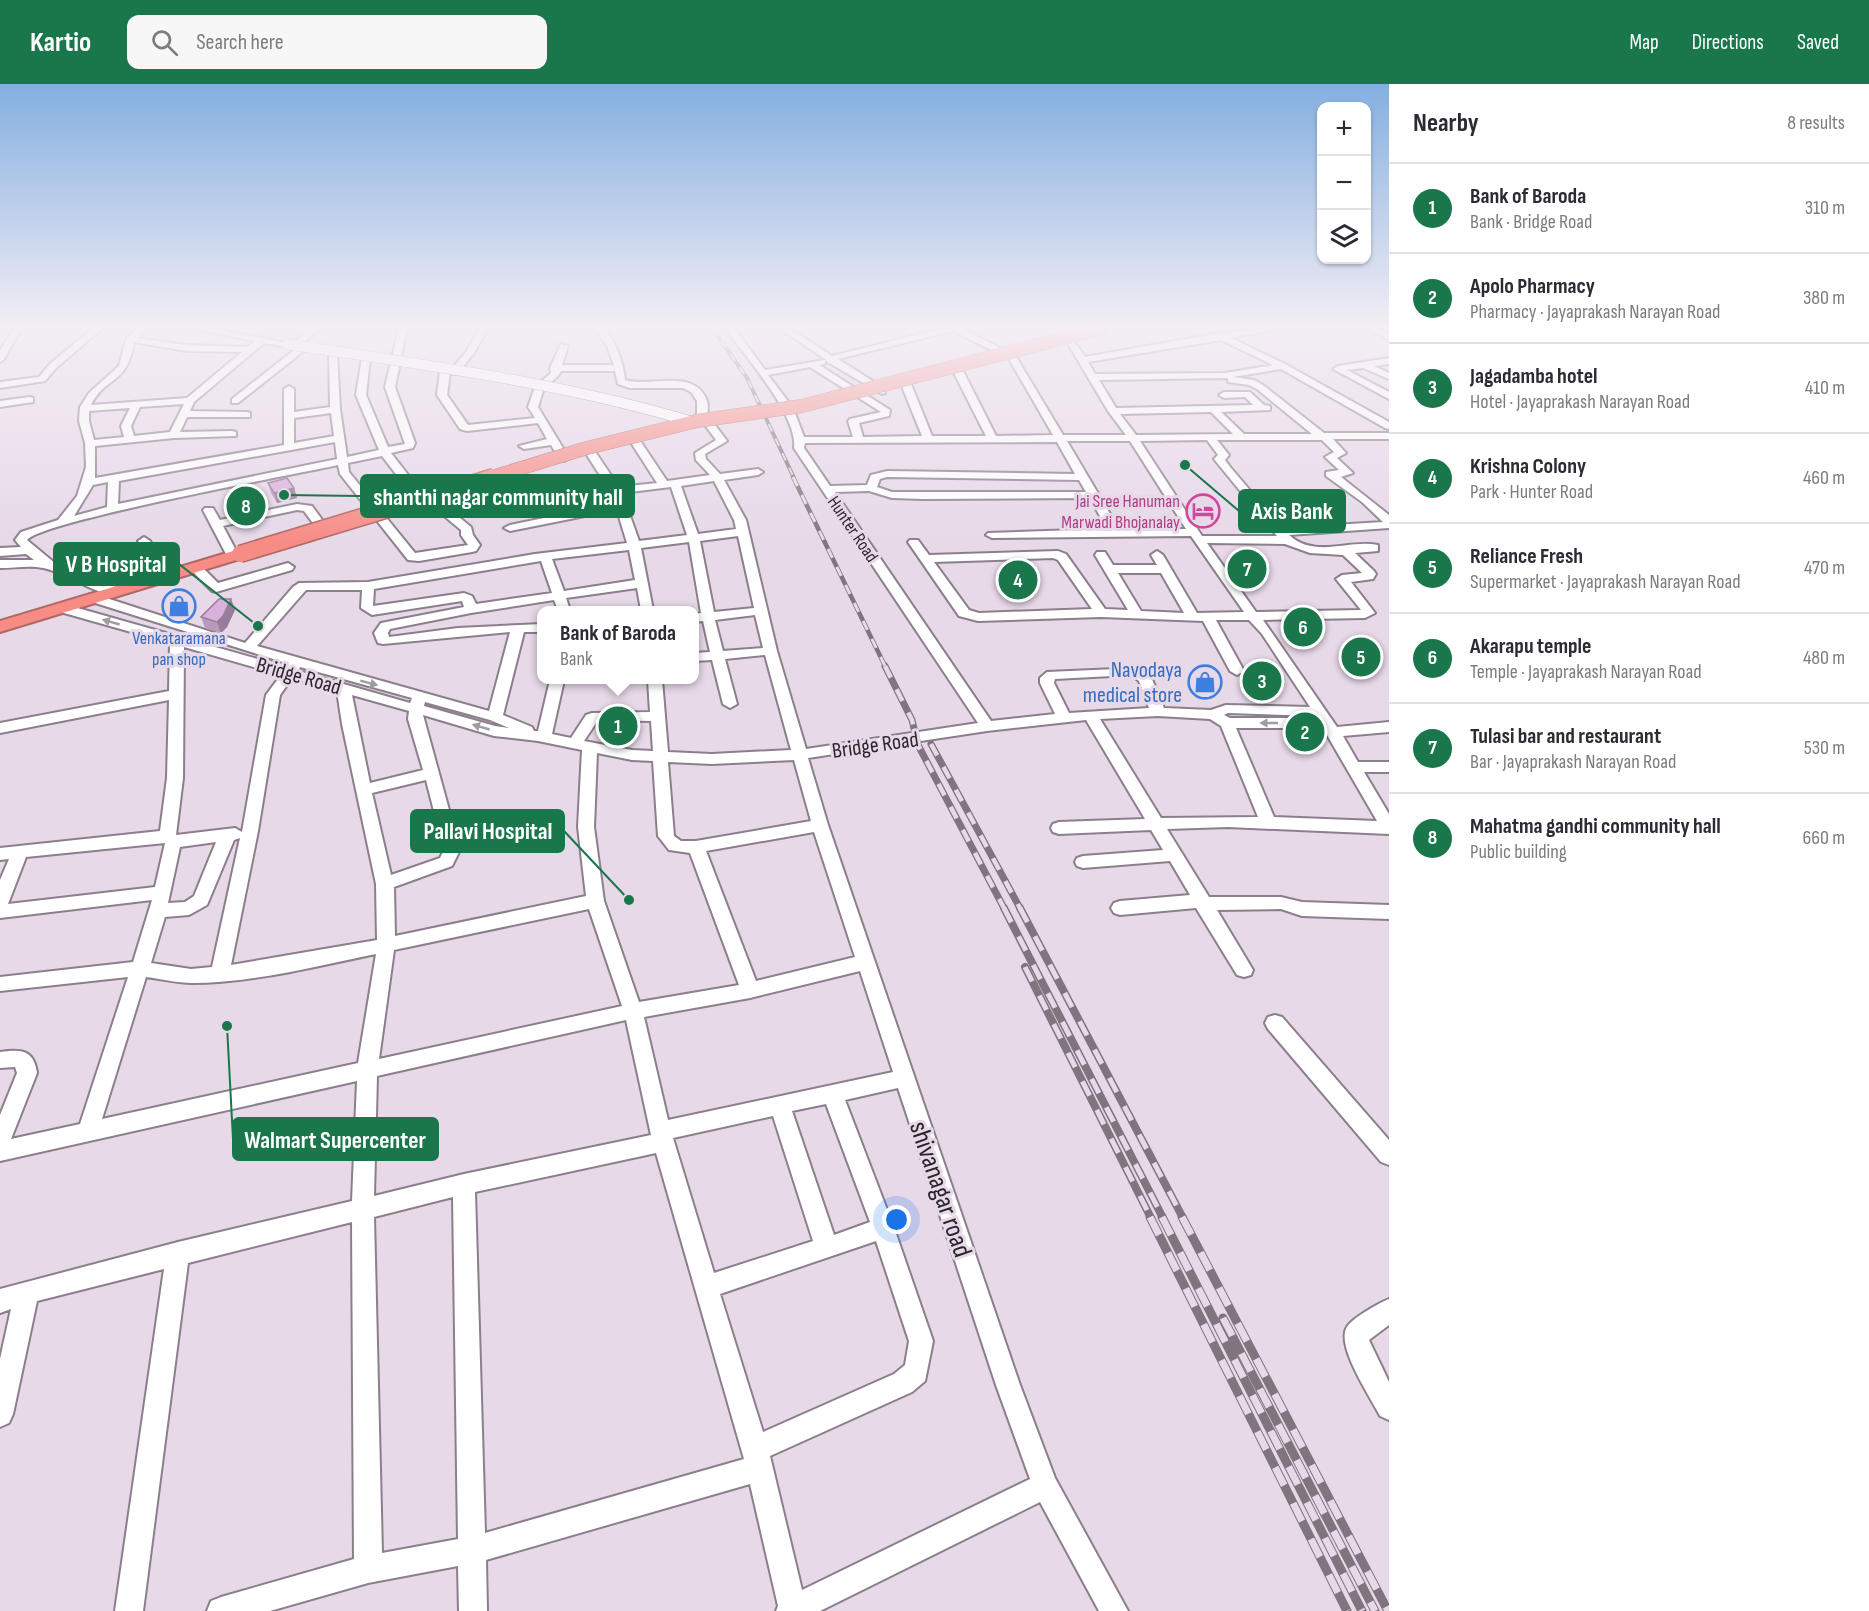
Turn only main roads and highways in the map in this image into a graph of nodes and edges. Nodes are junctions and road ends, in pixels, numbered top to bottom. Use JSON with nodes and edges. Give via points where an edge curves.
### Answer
{"nodes":[{"id":1,"x":831,"y":399,"type":"edge"},
{"id":2,"x":0,"y":627,"type":"edge"}],
"edges":[{"from":1,"to":2,"type":"highway","bridge":true,"via":[[587,448]]}]}
